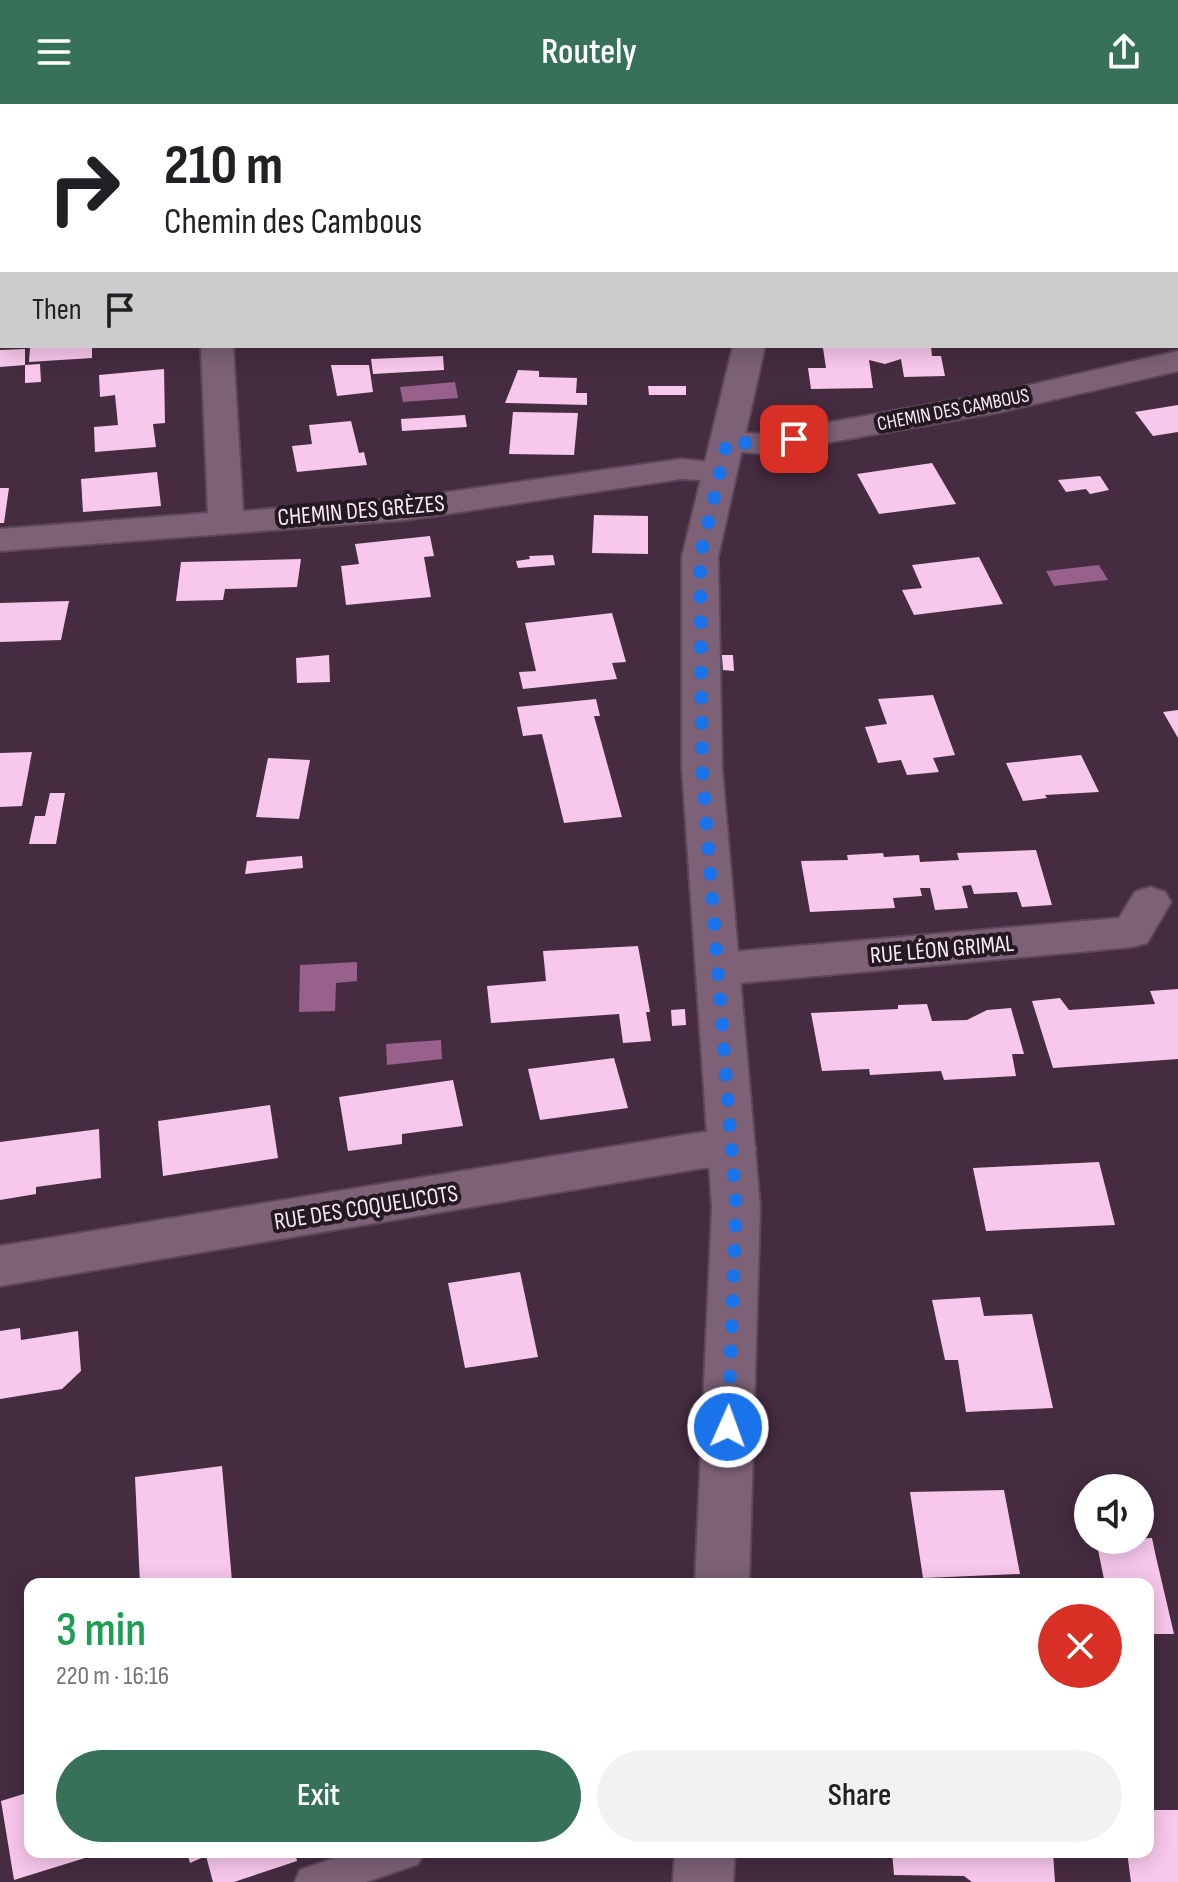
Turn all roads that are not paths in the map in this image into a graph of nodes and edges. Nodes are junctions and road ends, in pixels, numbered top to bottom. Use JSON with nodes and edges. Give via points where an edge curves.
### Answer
{"nodes":[{"id":1,"x":217,"y":348,"type":"edge"},
{"id":2,"x":749,"y":348,"type":"edge"},
{"id":3,"x":1178,"y":361,"type":"edge"},
{"id":4,"x":723,"y":456,"type":"junction"},
{"id":5,"x":226,"y":521,"type":"junction"},
{"id":6,"x":0,"y":540,"type":"edge"},
{"id":7,"x":1150,"y":902,"type":"dead end"},
{"id":8,"x":719,"y":969,"type":"junction"},
{"id":9,"x":733,"y":1149,"type":"junction"},
{"id":10,"x":0,"y":1266,"type":"edge"},
{"id":11,"x":722,"y":1578,"type":"edge"},
{"id":12,"x":387,"y":1858,"type":"edge"},
{"id":13,"x":705,"y":1858,"type":"edge"},
{"id":14,"x":313,"y":1882,"type":"edge"},
{"id":15,"x":703,"y":1882,"type":"edge"}],
"edges":[{"from":1,"to":5,"type":"street"},
{"from":2,"to":4,"type":"street"},
{"from":3,"to":4,"type":"street","name":"CHEMIN DES CAMBOUS"},
{"from":4,"to":5,"type":"street","name":"CHEMIN DES GRÈZES","via":[[681,469],[406,509]]},
{"from":4,"to":8,"type":"street","via":[[700,557],[702,768]]},
{"from":5,"to":6,"type":"street","name":"CHEMIN DES GRÈZES"},
{"from":7,"to":8,"type":"street","name":"RUE LÉON GRIMAL","via":[[1132,932]]},
{"from":8,"to":9,"type":"street"},
{"from":9,"to":10,"type":"street","name":"RUE DES COQUELICOTS"},
{"from":9,"to":11,"type":"street","via":[[736,1207]]},
{"from":12,"to":14,"type":"lane"},
{"from":13,"to":15,"type":"street"}]}
